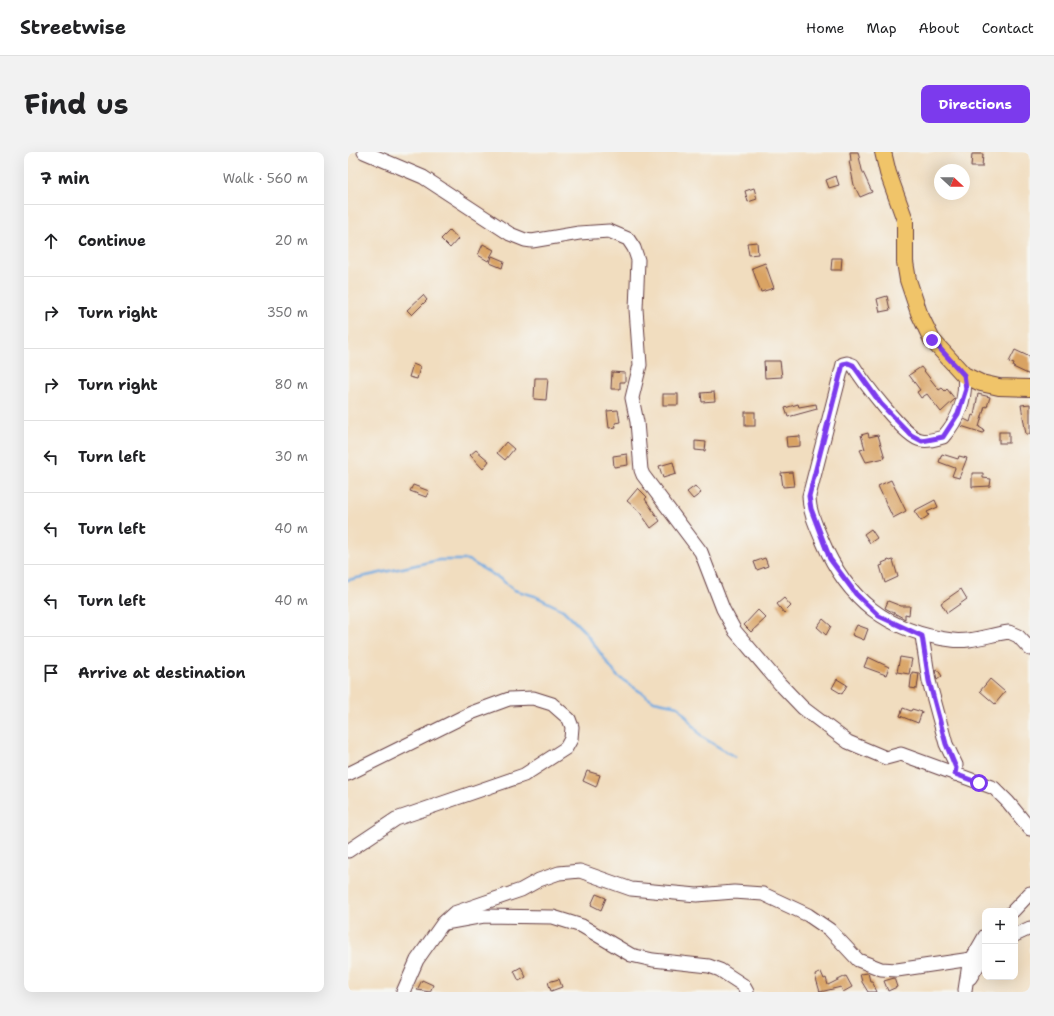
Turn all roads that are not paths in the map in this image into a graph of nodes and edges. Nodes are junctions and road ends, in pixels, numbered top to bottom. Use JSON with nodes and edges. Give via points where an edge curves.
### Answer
{"nodes":[{"id":1,"x":364,"y":152,"type":"edge"},
{"id":2,"x":883,"y":152,"type":"edge"},
{"id":3,"x":964,"y":375,"type":"junction"},
{"id":4,"x":1030,"y":388,"type":"edge"},
{"id":5,"x":922,"y":636,"type":"junction"},
{"id":6,"x":1030,"y":649,"type":"edge"},
{"id":7,"x":348,"y":774,"type":"edge"},
{"id":8,"x":955,"y":774,"type":"junction"},
{"id":9,"x":1030,"y":828,"type":"edge"},
{"id":10,"x":348,"y":851,"type":"edge"},
{"id":11,"x":1030,"y":893,"type":"edge"},
{"id":12,"x":1016,"y":908,"type":"edge"},
{"id":13,"x":444,"y":923,"type":"junction"},
{"id":14,"x":1030,"y":928,"type":"edge"},
{"id":15,"x":1018,"y":934,"type":"edge"},
{"id":16,"x":982,"y":941,"type":"edge"},
{"id":17,"x":971,"y":959,"type":"junction"},
{"id":18,"x":982,"y":960,"type":"edge"},
{"id":19,"x":965,"y":991,"type":"edge"},
{"id":20,"x":403,"y":992,"type":"edge"},
{"id":21,"x":747,"y":992,"type":"edge"}],
"edges":[{"from":1,"to":8,"type":"street","via":[[423,177],[510,234],[525,240],[609,231],[628,239],[638,260],[636,309],[640,365],[632,398],[641,470],[701,552],[723,609],[735,631],[803,708],[848,742],[886,758],[901,754]]},
{"from":2,"to":3,"type":"main road","via":[[905,220],[905,262],[919,313],[932,340]]},
{"from":3,"to":4,"type":"main road","via":[[981,383],[999,387]]},
{"from":3,"to":5,"type":"street","via":[[966,389],[953,423],[943,437],[922,441],[906,431],[881,404],[853,365],[843,364],[809,496],[811,509],[830,559],[852,589],[879,616]]},
{"from":5,"to":6,"type":"street","via":[[953,641],[1009,632],[1018,636]]},
{"from":5,"to":8,"type":"street","via":[[929,681],[946,744],[956,768]]},
{"from":7,"to":10,"type":"street","via":[[471,714],[509,699],[533,698],[552,704],[569,719],[572,728],[571,739],[566,748],[524,775],[396,819]]},
{"from":8,"to":9,"type":"street","via":[[995,789]]},
{"from":11,"to":12,"type":"street"},
{"from":13,"to":17,"type":"street","via":[[454,913],[521,890],[539,880],[559,873],[580,871],[631,889],[697,895],[734,892],[763,894],[808,915],[830,930],[858,960],[881,969],[897,970]]},
{"from":13,"to":20,"type":"street","via":[[417,960]]},
{"from":13,"to":21,"type":"street","via":[[484,916],[553,917],[582,926],[631,954],[652,960],[709,966],[720,970],[742,985]]},
{"from":14,"to":15,"type":"street"},
{"from":16,"to":17,"type":"street"},
{"from":17,"to":19,"type":"street","via":[[965,979]]},
{"from":18,"to":19,"type":"street"}]}
